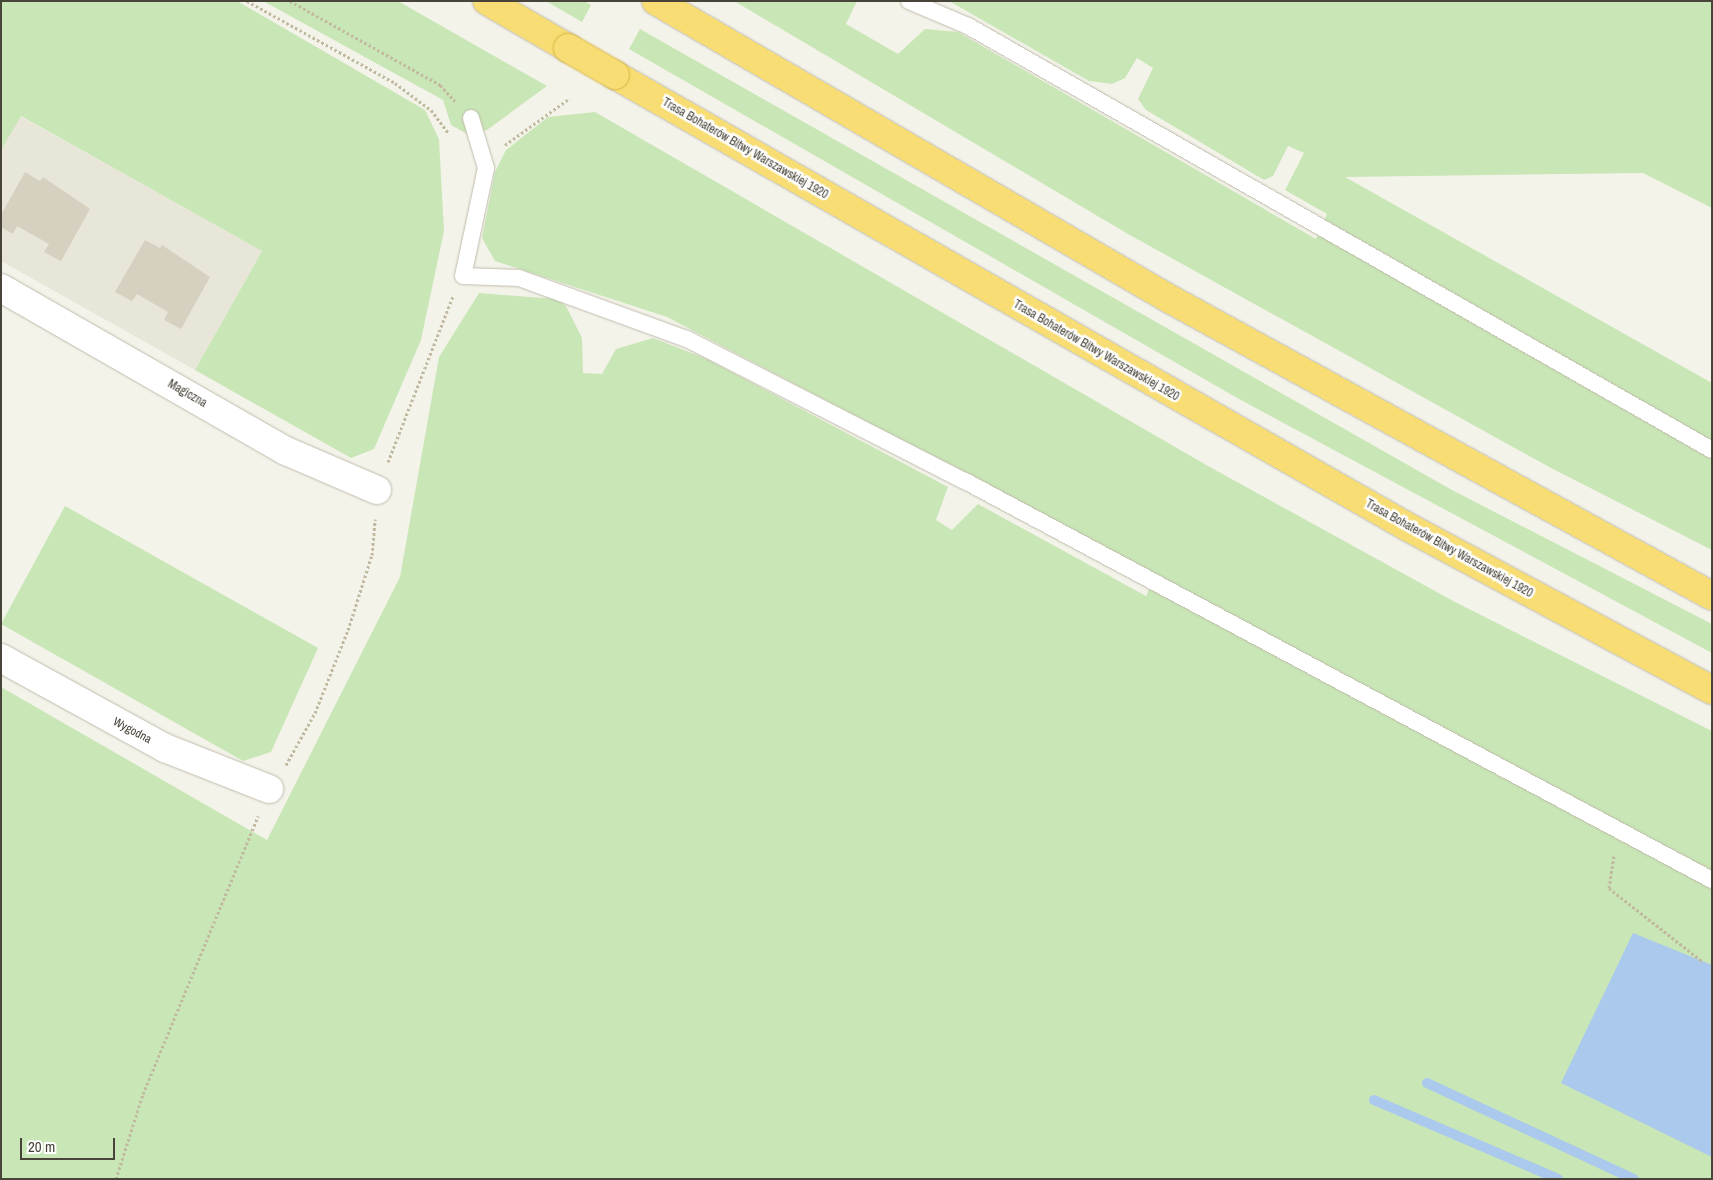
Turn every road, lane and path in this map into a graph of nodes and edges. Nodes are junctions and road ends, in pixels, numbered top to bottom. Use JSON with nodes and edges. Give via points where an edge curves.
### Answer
{"nodes":[{"id":1,"x":247,"y":1,"type":"edge"},
{"id":2,"x":290,"y":1,"type":"edge"},
{"id":3,"x":487,"y":1,"type":"edge"},
{"id":4,"x":909,"y":1,"type":"edge"},
{"id":5,"x":656,"y":2,"type":"edge"},
{"id":6,"x":570,"y":98,"type":"dead end"},
{"id":7,"x":431,"y":110,"type":"dead end"},
{"id":8,"x":471,"y":118,"type":"joint"},
{"id":9,"x":486,"y":168,"type":"junction"},
{"id":10,"x":463,"y":276,"type":"junction"},
{"id":11,"x":1,"y":288,"type":"edge"},
{"id":12,"x":1712,"y":450,"type":"edge"},
{"id":13,"x":377,"y":490,"type":"junction"},
{"id":14,"x":1712,"y":596,"type":"edge"},
{"id":15,"x":1,"y":658,"type":"edge"},
{"id":16,"x":1712,"y":690,"type":"edge"},
{"id":17,"x":269,"y":789,"type":"junction"},
{"id":18,"x":1620,"y":832,"type":"junction"},
{"id":19,"x":1712,"y":880,"type":"edge"},
{"id":20,"x":1703,"y":962,"type":"dead end"},
{"id":21,"x":116,"y":1179,"type":"edge"}],
"edges":[{"from":1,"to":7,"type":"path","via":[[395,83]]},
{"from":2,"to":8,"type":"path","via":[[440,85]]},
{"from":3,"to":16,"type":"highway","name":"Trasa Bohaterów Bitwy Warszawskiej 1920","bridge":true,"via":[[1406,526]]},
{"from":4,"to":12,"type":"lane","via":[[968,26]]},
{"from":5,"to":14,"type":"highway","via":[[1168,298]]},
{"from":6,"to":9,"type":"path","via":[[514,135]]},
{"from":8,"to":9,"type":"lane"},
{"from":9,"to":10,"type":"lane"},
{"from":10,"to":13,"type":"path","via":[[436,330]]},
{"from":10,"to":18,"type":"lane","via":[[519,278],[687,339],[965,481]]},
{"from":11,"to":13,"type":"street","name":"Magiczna","via":[[286,451]]},
{"from":13,"to":17,"type":"path","via":[[372,556],[348,630],[315,714]]},
{"from":15,"to":17,"type":"street","name":"Wygodna","via":[[164,748]]},
{"from":17,"to":21,"type":"path","via":[[143,1094]]},
{"from":18,"to":19,"type":"lane"},
{"from":18,"to":20,"type":"path","via":[[1609,888]]}]}
